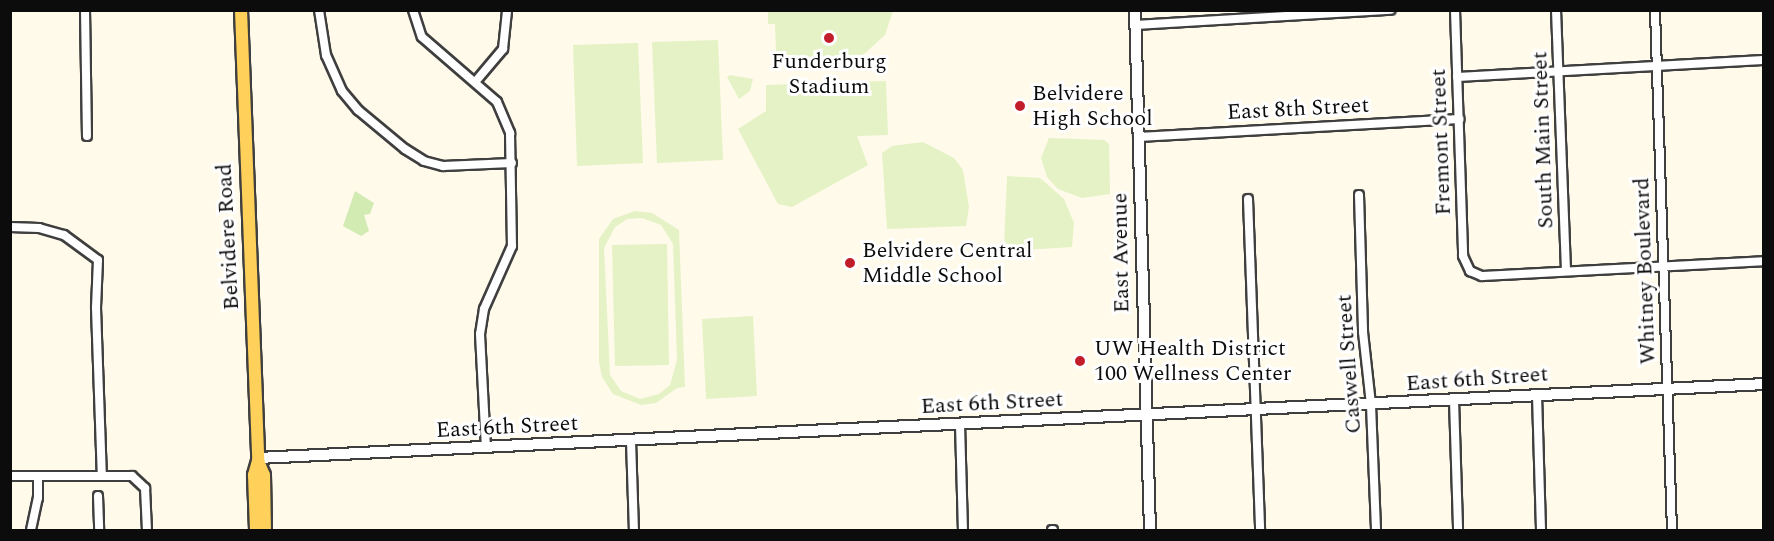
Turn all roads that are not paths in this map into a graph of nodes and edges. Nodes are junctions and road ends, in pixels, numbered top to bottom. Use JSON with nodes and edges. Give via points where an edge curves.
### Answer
{"nodes":[{"id":1,"x":85,"y":10,"type":"edge"},
{"id":2,"x":241,"y":10,"type":"edge"},
{"id":3,"x":319,"y":10,"type":"edge"},
{"id":4,"x":413,"y":10,"type":"edge"},
{"id":5,"x":507,"y":10,"type":"edge"},
{"id":6,"x":1135,"y":10,"type":"edge"},
{"id":7,"x":1391,"y":10,"type":"edge"},
{"id":8,"x":1455,"y":10,"type":"edge"},
{"id":9,"x":1556,"y":10,"type":"edge"},
{"id":10,"x":1655,"y":10,"type":"edge"},
{"id":11,"x":1135,"y":25,"type":"junction"},
{"id":12,"x":1764,"y":60,"type":"edge"},
{"id":13,"x":1657,"y":66,"type":"junction"},
{"id":14,"x":1559,"y":70,"type":"junction"},
{"id":15,"x":1457,"y":77,"type":"junction"},
{"id":16,"x":476,"y":81,"type":"junction"},
{"id":17,"x":1459,"y":119,"type":"junction"},
{"id":18,"x":87,"y":136,"type":"dead end"},
{"id":19,"x":1138,"y":137,"type":"junction"},
{"id":20,"x":512,"y":163,"type":"junction"},
{"id":21,"x":1359,"y":195,"type":"dead end"},
{"id":22,"x":1248,"y":199,"type":"dead end"},
{"id":23,"x":10,"y":227,"type":"edge"},
{"id":24,"x":1764,"y":261,"type":"edge"},
{"id":25,"x":1664,"y":264,"type":"junction"},
{"id":26,"x":1566,"y":268,"type":"junction"},
{"id":27,"x":1764,"y":384,"type":"edge"},
{"id":28,"x":1667,"y":387,"type":"junction"},
{"id":29,"x":1537,"y":395,"type":"junction"},
{"id":30,"x":1455,"y":400,"type":"junction"},
{"id":31,"x":1371,"y":405,"type":"junction"},
{"id":32,"x":1257,"y":411,"type":"junction"},
{"id":33,"x":1145,"y":414,"type":"junction"},
{"id":34,"x":960,"y":424,"type":"junction"},
{"id":35,"x":631,"y":441,"type":"junction"},
{"id":36,"x":486,"y":447,"type":"junction"},
{"id":37,"x":258,"y":460,"type":"junction"},
{"id":38,"x":10,"y":476,"type":"edge"},
{"id":39,"x":102,"y":476,"type":"junction"},
{"id":40,"x":38,"y":478,"type":"junction"},
{"id":41,"x":98,"y":496,"type":"dead end"},
{"id":42,"x":31,"y":531,"type":"edge"},
{"id":43,"x":99,"y":531,"type":"edge"},
{"id":44,"x":147,"y":531,"type":"edge"},
{"id":45,"x":256,"y":531,"type":"edge"},
{"id":46,"x":265,"y":531,"type":"edge"},
{"id":47,"x":634,"y":531,"type":"edge"},
{"id":48,"x":963,"y":531,"type":"edge"},
{"id":49,"x":1150,"y":531,"type":"edge"},
{"id":50,"x":1260,"y":531,"type":"edge"},
{"id":51,"x":1376,"y":531,"type":"edge"},
{"id":52,"x":1458,"y":531,"type":"edge"},
{"id":53,"x":1541,"y":531,"type":"edge"},
{"id":54,"x":1672,"y":531,"type":"edge"}],
"edges":[{"from":1,"to":18,"type":"street"},
{"from":2,"to":37,"type":"main road","name":"Belvidere Road"},
{"from":3,"to":20,"type":"street","via":[[326,55],[342,92],[405,149],[424,161],[443,166]]},
{"from":4,"to":16,"type":"street","via":[[416,26],[428,44]]},
{"from":5,"to":16,"type":"street","via":[[503,49]]},
{"from":6,"to":11,"type":"street","name":"East Avenue"},
{"from":7,"to":11,"type":"street"},
{"from":8,"to":15,"type":"street","name":"Fremont Street"},
{"from":9,"to":14,"type":"street","name":"South Main Street"},
{"from":10,"to":13,"type":"street","name":"Whitney Boulevard"},
{"from":11,"to":19,"type":"street","name":"East Avenue"},
{"from":12,"to":13,"type":"street"},
{"from":13,"to":14,"type":"street"},
{"from":13,"to":25,"type":"street","name":"Whitney Boulevard"},
{"from":14,"to":15,"type":"street"},
{"from":14,"to":26,"type":"street","name":"South Main Street"},
{"from":15,"to":17,"type":"street","name":"Fremont Street"},
{"from":16,"to":20,"type":"street","via":[[507,119]]},
{"from":17,"to":19,"type":"street","name":"East 8th Street"},
{"from":17,"to":26,"type":"street","name":"Fremont Street","via":[[1463,256],[1470,271],[1482,276]]},
{"from":19,"to":33,"type":"street","name":"East Avenue"},
{"from":20,"to":36,"type":"street","via":[[512,246],[481,325]]},
{"from":21,"to":31,"type":"street","name":"Caswell Street","via":[[1363,332]]},
{"from":22,"to":32,"type":"street"},
{"from":23,"to":39,"type":"street","via":[[46,229],[85,247],[100,264],[96,308]]},
{"from":24,"to":25,"type":"street"},
{"from":25,"to":26,"type":"street"},
{"from":25,"to":28,"type":"street","name":"Whitney Boulevard"},
{"from":27,"to":28,"type":"street","name":"East 6th Street"},
{"from":28,"to":29,"type":"street","name":"East 6th Street"},
{"from":28,"to":54,"type":"street","name":"Whitney Boulevard"},
{"from":29,"to":30,"type":"street","name":"East 6th Street"},
{"from":29,"to":53,"type":"street"},
{"from":30,"to":31,"type":"street","name":"East 6th Street"},
{"from":30,"to":52,"type":"street"},
{"from":31,"to":32,"type":"street","name":"East 6th Street"},
{"from":31,"to":51,"type":"street","name":"Caswell Street"},
{"from":32,"to":33,"type":"street","name":"East 6th Street"},
{"from":32,"to":50,"type":"street"},
{"from":33,"to":34,"type":"street","name":"East 6th Street"},
{"from":33,"to":49,"type":"street","name":"East Avenue"},
{"from":34,"to":35,"type":"street","name":"East 6th Street"},
{"from":34,"to":48,"type":"street"},
{"from":35,"to":36,"type":"street","name":"East 6th Street"},
{"from":35,"to":47,"type":"street"},
{"from":36,"to":37,"type":"street","name":"East 6th Street"},
{"from":37,"to":45,"type":"main road","name":"Belvidere Road","via":[[254,475]]},
{"from":37,"to":46,"type":"main road","name":"Belvidere Road","via":[[264,475]]},
{"from":38,"to":40,"type":"street"},
{"from":39,"to":40,"type":"street"},
{"from":39,"to":44,"type":"street","via":[[132,476],[142,483]]},
{"from":40,"to":42,"type":"street"},
{"from":41,"to":43,"type":"street"}]}
